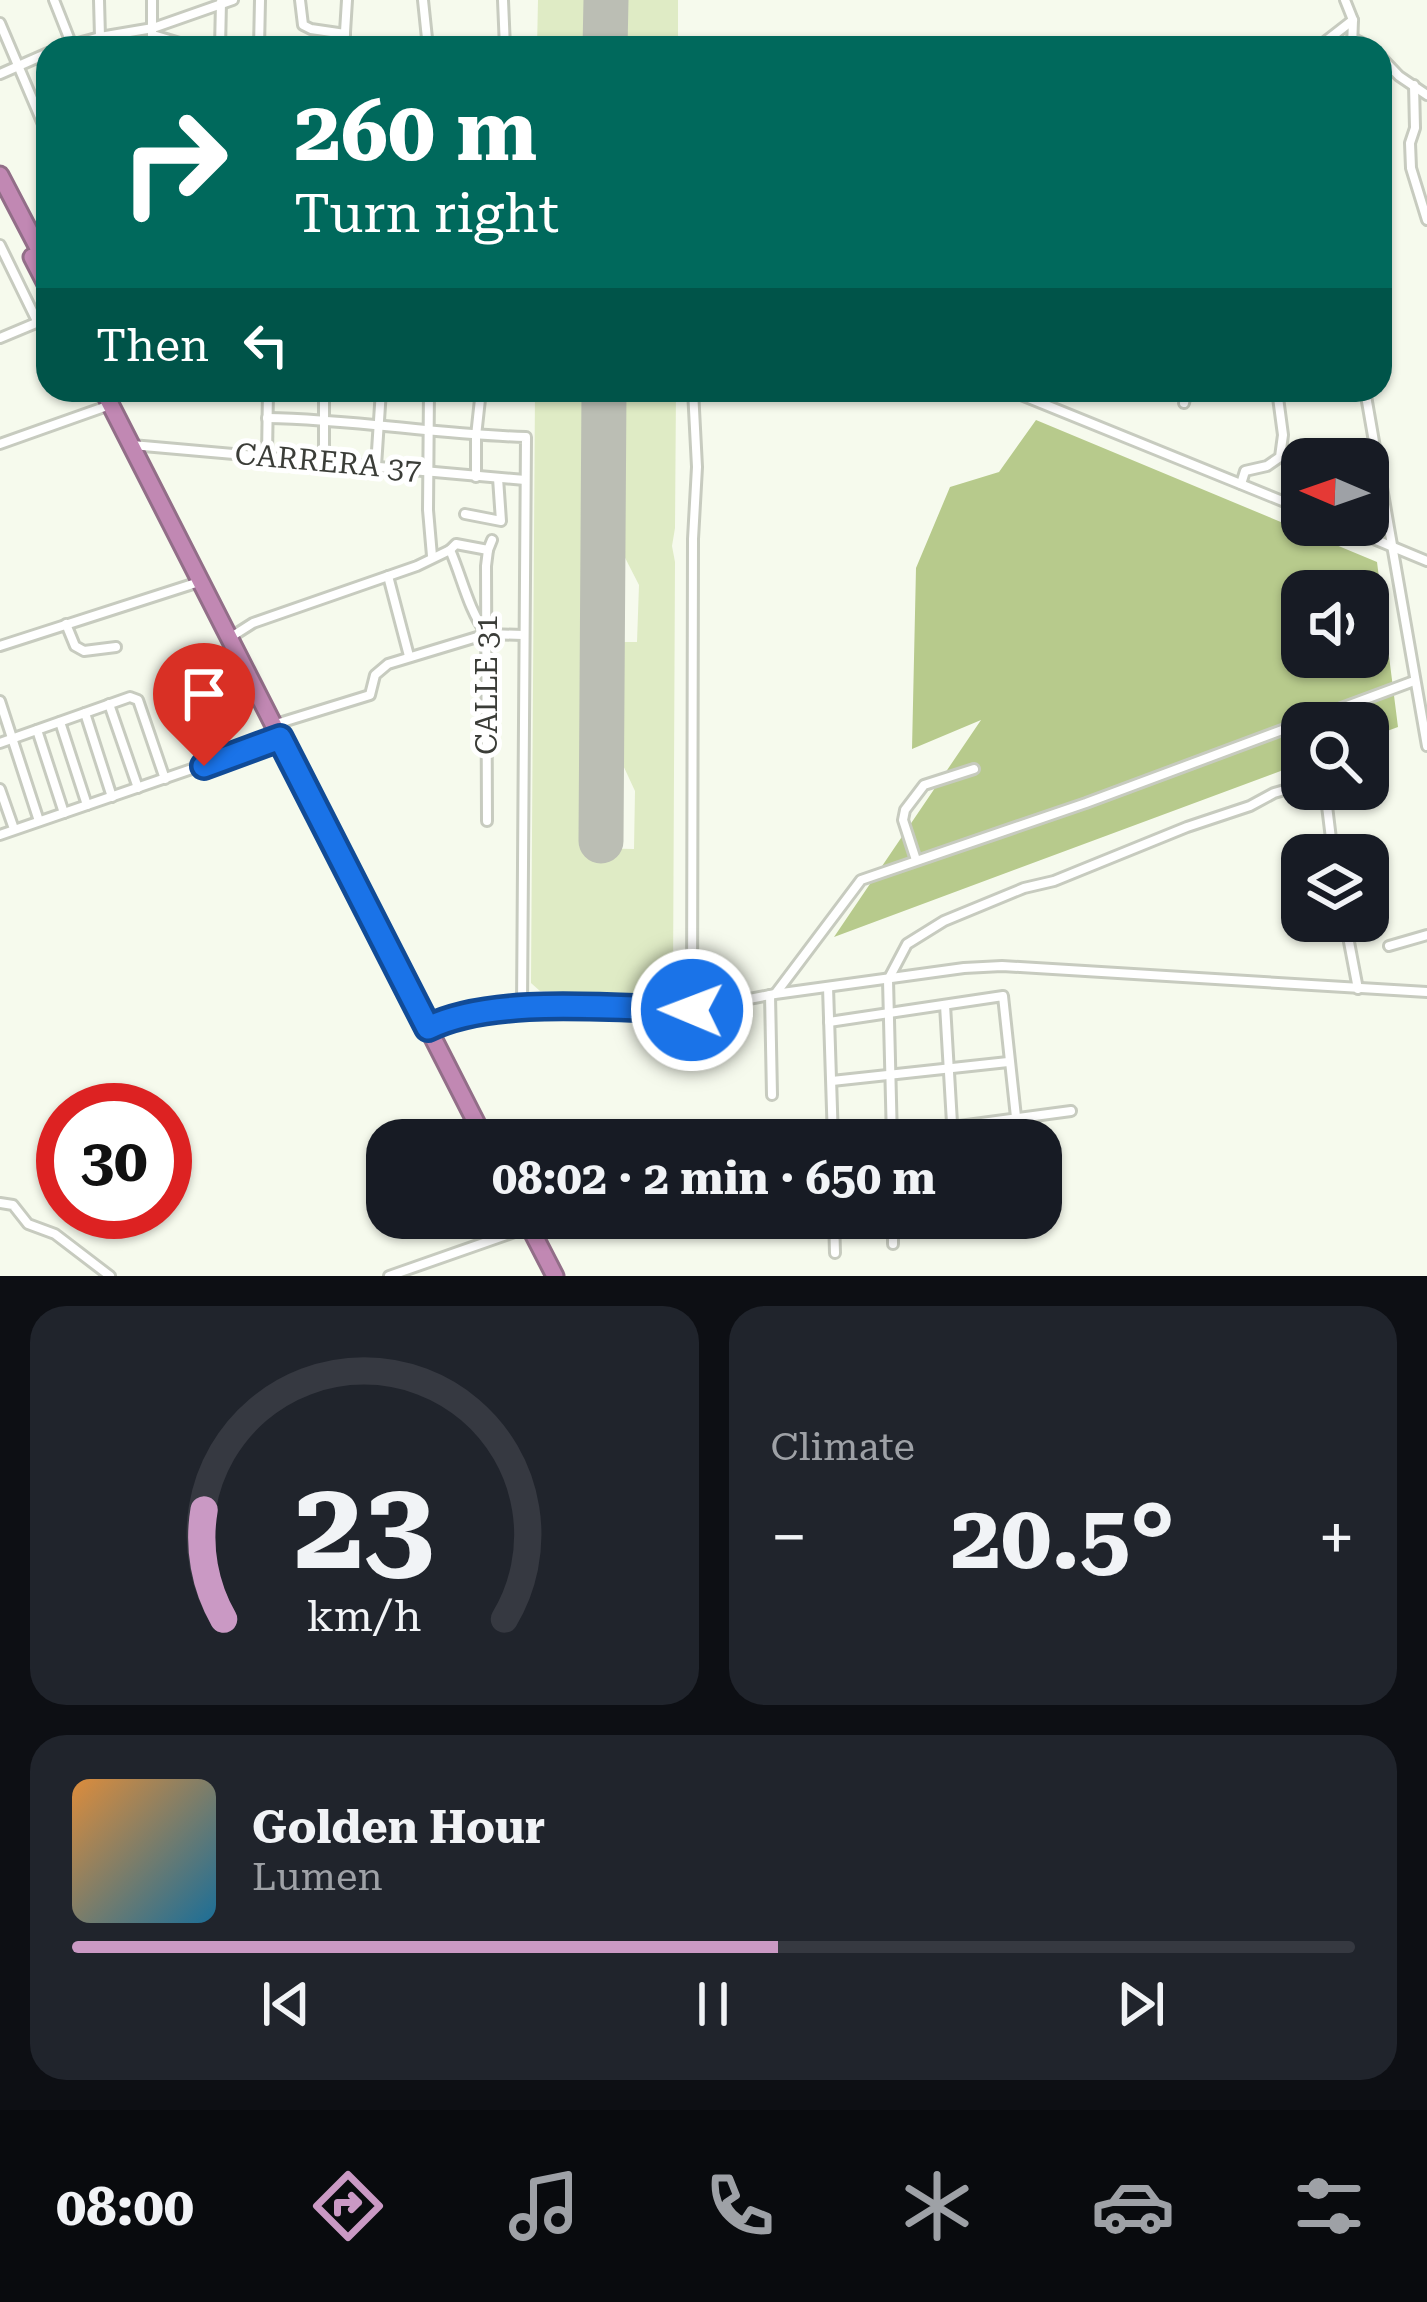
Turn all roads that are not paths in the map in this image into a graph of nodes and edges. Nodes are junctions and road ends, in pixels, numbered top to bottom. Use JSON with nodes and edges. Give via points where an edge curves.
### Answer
{"nodes":[{"id":1,"x":54,"y":0,"type":"edge"},
{"id":2,"x":99,"y":0,"type":"edge"},
{"id":3,"x":152,"y":0,"type":"edge"},
{"id":4,"x":233,"y":0,"type":"edge"},
{"id":5,"x":260,"y":0,"type":"edge"},
{"id":6,"x":301,"y":0,"type":"edge"},
{"id":7,"x":347,"y":0,"type":"edge"},
{"id":8,"x":423,"y":0,"type":"edge"},
{"id":9,"x":503,"y":0,"type":"edge"},
{"id":10,"x":1345,"y":0,"type":"edge"},
{"id":11,"x":221,"y":2,"type":"edge"},
{"id":12,"x":1353,"y":20,"type":"junction"},
{"id":13,"x":0,"y":23,"type":"edge"},
{"id":14,"x":153,"y":32,"type":"junction"},
{"id":15,"x":345,"y":34,"type":"joint"},
{"id":16,"x":67,"y":36,"type":"edge"},
{"id":17,"x":100,"y":36,"type":"edge"},
{"id":18,"x":111,"y":36,"type":"edge"},
{"id":19,"x":153,"y":36,"type":"edge"},
{"id":20,"x":164,"y":36,"type":"edge"},
{"id":21,"x":220,"y":36,"type":"edge"},
{"id":22,"x":259,"y":36,"type":"edge"},
{"id":23,"x":427,"y":36,"type":"edge"},
{"id":24,"x":504,"y":36,"type":"edge"},
{"id":25,"x":1332,"y":36,"type":"edge"},
{"id":26,"x":1352,"y":36,"type":"edge"},
{"id":27,"x":36,"y":58,"type":"edge"},
{"id":28,"x":19,"y":65,"type":"junction"},
{"id":29,"x":1392,"y":69,"type":"edge"},
{"id":30,"x":0,"y":74,"type":"edge"},
{"id":31,"x":1414,"y":85,"type":"junction"},
{"id":32,"x":1427,"y":95,"type":"edge"},
{"id":33,"x":36,"y":107,"type":"edge"},
{"id":34,"x":0,"y":175,"type":"edge"},
{"id":35,"x":0,"y":196,"type":"edge"},
{"id":36,"x":1427,"y":220,"type":"edge"},
{"id":37,"x":36,"y":244,"type":"edge"},
{"id":38,"x":0,"y":245,"type":"edge"},
{"id":39,"x":36,"y":265,"type":"edge"},
{"id":40,"x":36,"y":319,"type":"edge"},
{"id":41,"x":36,"y":324,"type":"edge"},
{"id":42,"x":1,"y":336,"type":"edge"},
{"id":43,"x":95,"y":402,"type":"edge"},
{"id":44,"x":108,"y":402,"type":"edge"},
{"id":45,"x":268,"y":402,"type":"edge"},
{"id":46,"x":324,"y":402,"type":"edge"},
{"id":47,"x":380,"y":402,"type":"edge"},
{"id":48,"x":429,"y":402,"type":"edge"},
{"id":49,"x":480,"y":402,"type":"edge"},
{"id":50,"x":694,"y":402,"type":"edge"},
{"id":51,"x":1039,"y":402,"type":"edge"},
{"id":52,"x":1279,"y":402,"type":"edge"},
{"id":53,"x":1367,"y":402,"type":"edge"},
{"id":54,"x":267,"y":418,"type":"junction"},
{"id":55,"x":325,"y":418,"type":"junction"},
{"id":56,"x":378,"y":425,"type":"junction"},
{"id":57,"x":429,"y":431,"type":"junction"},
{"id":58,"x":476,"y":436,"type":"junction"},
{"id":59,"x":0,"y":444,"type":"edge"},
{"id":60,"x":130,"y":445,"type":"junction"},
{"id":61,"x":267,"y":456,"type":"junction"},
{"id":62,"x":324,"y":461,"type":"junction"},
{"id":63,"x":376,"y":467,"type":"junction"},
{"id":64,"x":428,"y":472,"type":"junction"},
{"id":65,"x":476,"y":477,"type":"junction"},
{"id":66,"x":498,"y":478,"type":"junction"},
{"id":67,"x":525,"y":480,"type":"junction"},
{"id":68,"x":1241,"y":484,"type":"junction"},
{"id":69,"x":1281,"y":500,"type":"edge"},
{"id":70,"x":465,"y":514,"type":"dead end"},
{"id":71,"x":492,"y":540,"type":"dead end"},
{"id":72,"x":1389,"y":545,"type":"edge"},
{"id":73,"x":1392,"y":546,"type":"junction"},
{"id":74,"x":450,"y":550,"type":"junction"},
{"id":75,"x":488,"y":550,"type":"junction"},
{"id":76,"x":432,"y":556,"type":"junction"},
{"id":77,"x":1427,"y":561,"type":"edge"},
{"id":78,"x":388,"y":577,"type":"junction"},
{"id":79,"x":200,"y":581,"type":"junction"},
{"id":80,"x":66,"y":624,"type":"junction"},
{"id":81,"x":487,"y":634,"type":"junction"},
{"id":82,"x":523,"y":634,"type":"junction"},
{"id":83,"x":229,"y":638,"type":"junction"},
{"id":84,"x":0,"y":646,"type":"edge"},
{"id":85,"x":116,"y":647,"type":"dead end"},
{"id":86,"x":409,"y":656,"type":"junction"},
{"id":87,"x":1414,"y":681,"type":"junction"},
{"id":88,"x":0,"y":701,"type":"edge"},
{"id":89,"x":109,"y":704,"type":"junction"},
{"id":90,"x":85,"y":713,"type":"junction"},
{"id":91,"x":60,"y":722,"type":"junction"},
{"id":92,"x":37,"y":730,"type":"junction"},
{"id":93,"x":277,"y":732,"type":"junction"},
{"id":94,"x":12,"y":739,"type":"junction"},
{"id":95,"x":1427,"y":742,"type":"edge"},
{"id":96,"x":0,"y":743,"type":"edge"},
{"id":97,"x":974,"y":769,"type":"dead end"},
{"id":98,"x":165,"y":779,"type":"junction"},
{"id":99,"x":137,"y":788,"type":"junction"},
{"id":100,"x":0,"y":789,"type":"edge"},
{"id":101,"x":1281,"y":791,"type":"edge"},
{"id":102,"x":112,"y":797,"type":"junction"},
{"id":103,"x":87,"y":805,"type":"junction"},
{"id":104,"x":64,"y":813,"type":"junction"},
{"id":105,"x":488,"y":820,"type":"dead end"},
{"id":106,"x":39,"y":821,"type":"junction"},
{"id":107,"x":14,"y":830,"type":"junction"},
{"id":108,"x":0,"y":835,"type":"edge"},
{"id":109,"x":916,"y":860,"type":"junction"},
{"id":110,"x":1427,"y":935,"type":"edge"},
{"id":111,"x":1349,"y":942,"type":"edge"},
{"id":112,"x":1389,"y":946,"type":"dead end"},
{"id":113,"x":888,"y":980,"type":"junction"},
{"id":114,"x":828,"y":987,"type":"junction"},
{"id":115,"x":1358,"y":989,"type":"junction"},
{"id":116,"x":1427,"y":992,"type":"edge"},
{"id":117,"x":773,"y":994,"type":"junction"},
{"id":118,"x":945,"y":1005,"type":"junction"},
{"id":119,"x":522,"y":1007,"type":"junction"},
{"id":120,"x":692,"y":1010,"type":"junction"},
{"id":121,"x":889,"y":1013,"type":"junction"},
{"id":122,"x":830,"y":1022,"type":"junction"},
{"id":123,"x":428,"y":1028,"type":"junction"},
{"id":124,"x":1008,"y":1062,"type":"junction"},
{"id":125,"x":949,"y":1067,"type":"junction"},
{"id":126,"x":890,"y":1073,"type":"junction"},
{"id":127,"x":832,"y":1082,"type":"junction"},
{"id":128,"x":772,"y":1095,"type":"dead end"},
{"id":129,"x":1071,"y":1111,"type":"dead end"},
{"id":130,"x":1016,"y":1118,"type":"junction"},
{"id":131,"x":474,"y":1119,"type":"edge"},
{"id":132,"x":833,"y":1119,"type":"edge"},
{"id":133,"x":891,"y":1119,"type":"edge"},
{"id":134,"x":952,"y":1119,"type":"edge"},
{"id":135,"x":1009,"y":1119,"type":"edge"},
{"id":136,"x":0,"y":1203,"type":"edge"},
{"id":137,"x":484,"y":1239,"type":"edge"},
{"id":138,"x":536,"y":1239,"type":"edge"},
{"id":139,"x":835,"y":1239,"type":"edge"},
{"id":140,"x":893,"y":1239,"type":"edge"},
{"id":141,"x":893,"y":1244,"type":"dead end"},
{"id":142,"x":835,"y":1252,"type":"dead end"},
{"id":143,"x":110,"y":1276,"type":"edge"},
{"id":144,"x":389,"y":1276,"type":"edge"},
{"id":145,"x":555,"y":1276,"type":"edge"}],
"edges":[{"from":1,"to":16,"type":"street"},
{"from":2,"to":17,"type":"street"},
{"from":3,"to":14,"type":"street"},
{"from":4,"to":11,"type":"street"},
{"from":5,"to":22,"type":"street"},
{"from":6,"to":15,"type":"street","via":[[303,25]]},
{"from":7,"to":15,"type":"street"},
{"from":8,"to":23,"type":"street"},
{"from":9,"to":24,"type":"street"},
{"from":10,"to":12,"type":"street"},
{"from":11,"to":14,"type":"street"},
{"from":11,"to":21,"type":"street"},
{"from":12,"to":25,"type":"street"},
{"from":12,"to":26,"type":"street"},
{"from":13,"to":28,"type":"street"},
{"from":14,"to":18,"type":"street"},
{"from":14,"to":19,"type":"street"},
{"from":14,"to":20,"type":"street"},
{"from":27,"to":28,"type":"street"},
{"from":28,"to":30,"type":"street"},
{"from":28,"to":33,"type":"street"},
{"from":29,"to":31,"type":"street"},
{"from":31,"to":32,"type":"street"},
{"from":31,"to":36,"type":"street","via":[[1412,168]]},
{"from":34,"to":37,"type":"highway"},
{"from":35,"to":39,"type":"highway"},
{"from":38,"to":40,"type":"street"},
{"from":41,"to":42,"type":"street"},
{"from":43,"to":59,"type":"street"},
{"from":44,"to":60,"type":"highway"},
{"from":45,"to":54,"type":"street"},
{"from":46,"to":55,"type":"street"},
{"from":47,"to":56,"type":"street"},
{"from":48,"to":57,"type":"street"},
{"from":49,"to":58,"type":"street"},
{"from":50,"to":120,"type":"street"},
{"from":51,"to":68,"type":"street"},
{"from":52,"to":68,"type":"street","via":[[1280,457],[1245,471]]},
{"from":53,"to":73,"type":"street"},
{"from":54,"to":55,"type":"street"},
{"from":54,"to":61,"type":"street"},
{"from":55,"to":56,"type":"street"},
{"from":55,"to":62,"type":"street"},
{"from":56,"to":57,"type":"street"},
{"from":56,"to":63,"type":"street"},
{"from":57,"to":58,"type":"street"},
{"from":57,"to":64,"type":"street"},
{"from":58,"to":65,"type":"street"},
{"from":58,"to":67,"type":"street","via":[[526,437]]},
{"from":60,"to":61,"type":"street","name":"CARRERA 37"},
{"from":60,"to":79,"type":"highway"},
{"from":61,"to":62,"type":"street","name":"CARRERA 37"},
{"from":62,"to":63,"type":"street","name":"CARRERA 37"},
{"from":63,"to":64,"type":"street","name":"CARRERA 37"},
{"from":64,"to":65,"type":"street","name":"CARRERA 37"},
{"from":64,"to":76,"type":"street"},
{"from":65,"to":66,"type":"street","name":"CARRERA 37"},
{"from":66,"to":67,"type":"street","name":"CARRERA 37"},
{"from":66,"to":70,"type":"street","via":[[501,521]]},
{"from":67,"to":82,"type":"street"},
{"from":68,"to":69,"type":"street"},
{"from":71,"to":75,"type":"street","name":"CALLE 31"},
{"from":72,"to":73,"type":"street"},
{"from":73,"to":77,"type":"street"},
{"from":73,"to":87,"type":"street"},
{"from":74,"to":75,"type":"street","via":[[464,543]]},
{"from":74,"to":76,"type":"street"},
{"from":74,"to":81,"type":"street"},
{"from":75,"to":81,"type":"street","name":"CALLE 31"},
{"from":76,"to":78,"type":"street"},
{"from":78,"to":83,"type":"street"},
{"from":78,"to":86,"type":"street"},
{"from":79,"to":80,"type":"street"},
{"from":79,"to":83,"type":"highway"},
{"from":80,"to":84,"type":"street"},
{"from":80,"to":85,"type":"street","via":[[84,651]]},
{"from":81,"to":82,"type":"street"},
{"from":81,"to":86,"type":"street"},
{"from":81,"to":105,"type":"street","name":"CALLE 31"},
{"from":82,"to":119,"type":"street"},
{"from":83,"to":93,"type":"highway"},
{"from":86,"to":93,"type":"street","via":[[375,675],[370,695]]},
{"from":87,"to":95,"type":"street"},
{"from":87,"to":109,"type":"street"},
{"from":88,"to":94,"type":"street"},
{"from":89,"to":90,"type":"street"},
{"from":89,"to":98,"type":"street","via":[[138,700]]},
{"from":89,"to":99,"type":"street"},
{"from":90,"to":91,"type":"street"},
{"from":90,"to":102,"type":"street"},
{"from":91,"to":92,"type":"street"},
{"from":91,"to":103,"type":"street"},
{"from":92,"to":94,"type":"street"},
{"from":92,"to":104,"type":"street"},
{"from":93,"to":98,"type":"street"},
{"from":93,"to":123,"type":"highway"},
{"from":94,"to":96,"type":"street"},
{"from":94,"to":106,"type":"street"},
{"from":97,"to":109,"type":"street","via":[[924,785],[905,810]]},
{"from":98,"to":99,"type":"street"},
{"from":99,"to":102,"type":"street"},
{"from":100,"to":107,"type":"street"},
{"from":101,"to":113,"type":"street","via":[[944,921],[907,944]]},
{"from":102,"to":103,"type":"street"},
{"from":103,"to":104,"type":"street"},
{"from":104,"to":106,"type":"street"},
{"from":106,"to":107,"type":"street"},
{"from":107,"to":108,"type":"street"},
{"from":109,"to":117,"type":"street","via":[[861,880]]},
{"from":110,"to":112,"type":"street"},
{"from":111,"to":115,"type":"street"},
{"from":113,"to":114,"type":"street"},
{"from":113,"to":115,"type":"street","via":[[1001,966]]},
{"from":113,"to":121,"type":"street"},
{"from":114,"to":117,"type":"street"},
{"from":114,"to":122,"type":"street"},
{"from":115,"to":116,"type":"street"},
{"from":117,"to":120,"type":"street"},
{"from":117,"to":128,"type":"street"},
{"from":118,"to":121,"type":"street"},
{"from":118,"to":124,"type":"street","via":[[1003,997]]},
{"from":118,"to":125,"type":"street"},
{"from":119,"to":120,"type":"street"},
{"from":119,"to":123,"type":"street"},
{"from":121,"to":122,"type":"street"},
{"from":121,"to":126,"type":"street"},
{"from":122,"to":127,"type":"street"},
{"from":123,"to":131,"type":"highway"},
{"from":124,"to":125,"type":"street"},
{"from":124,"to":130,"type":"street"},
{"from":125,"to":126,"type":"street"},
{"from":125,"to":134,"type":"street"},
{"from":126,"to":127,"type":"street"},
{"from":126,"to":133,"type":"street"},
{"from":127,"to":132,"type":"street"},
{"from":129,"to":130,"type":"street"},
{"from":130,"to":135,"type":"street"},
{"from":136,"to":143,"type":"street"},
{"from":137,"to":144,"type":"street"},
{"from":138,"to":145,"type":"highway"},
{"from":139,"to":142,"type":"street"},
{"from":140,"to":141,"type":"street"}]}
